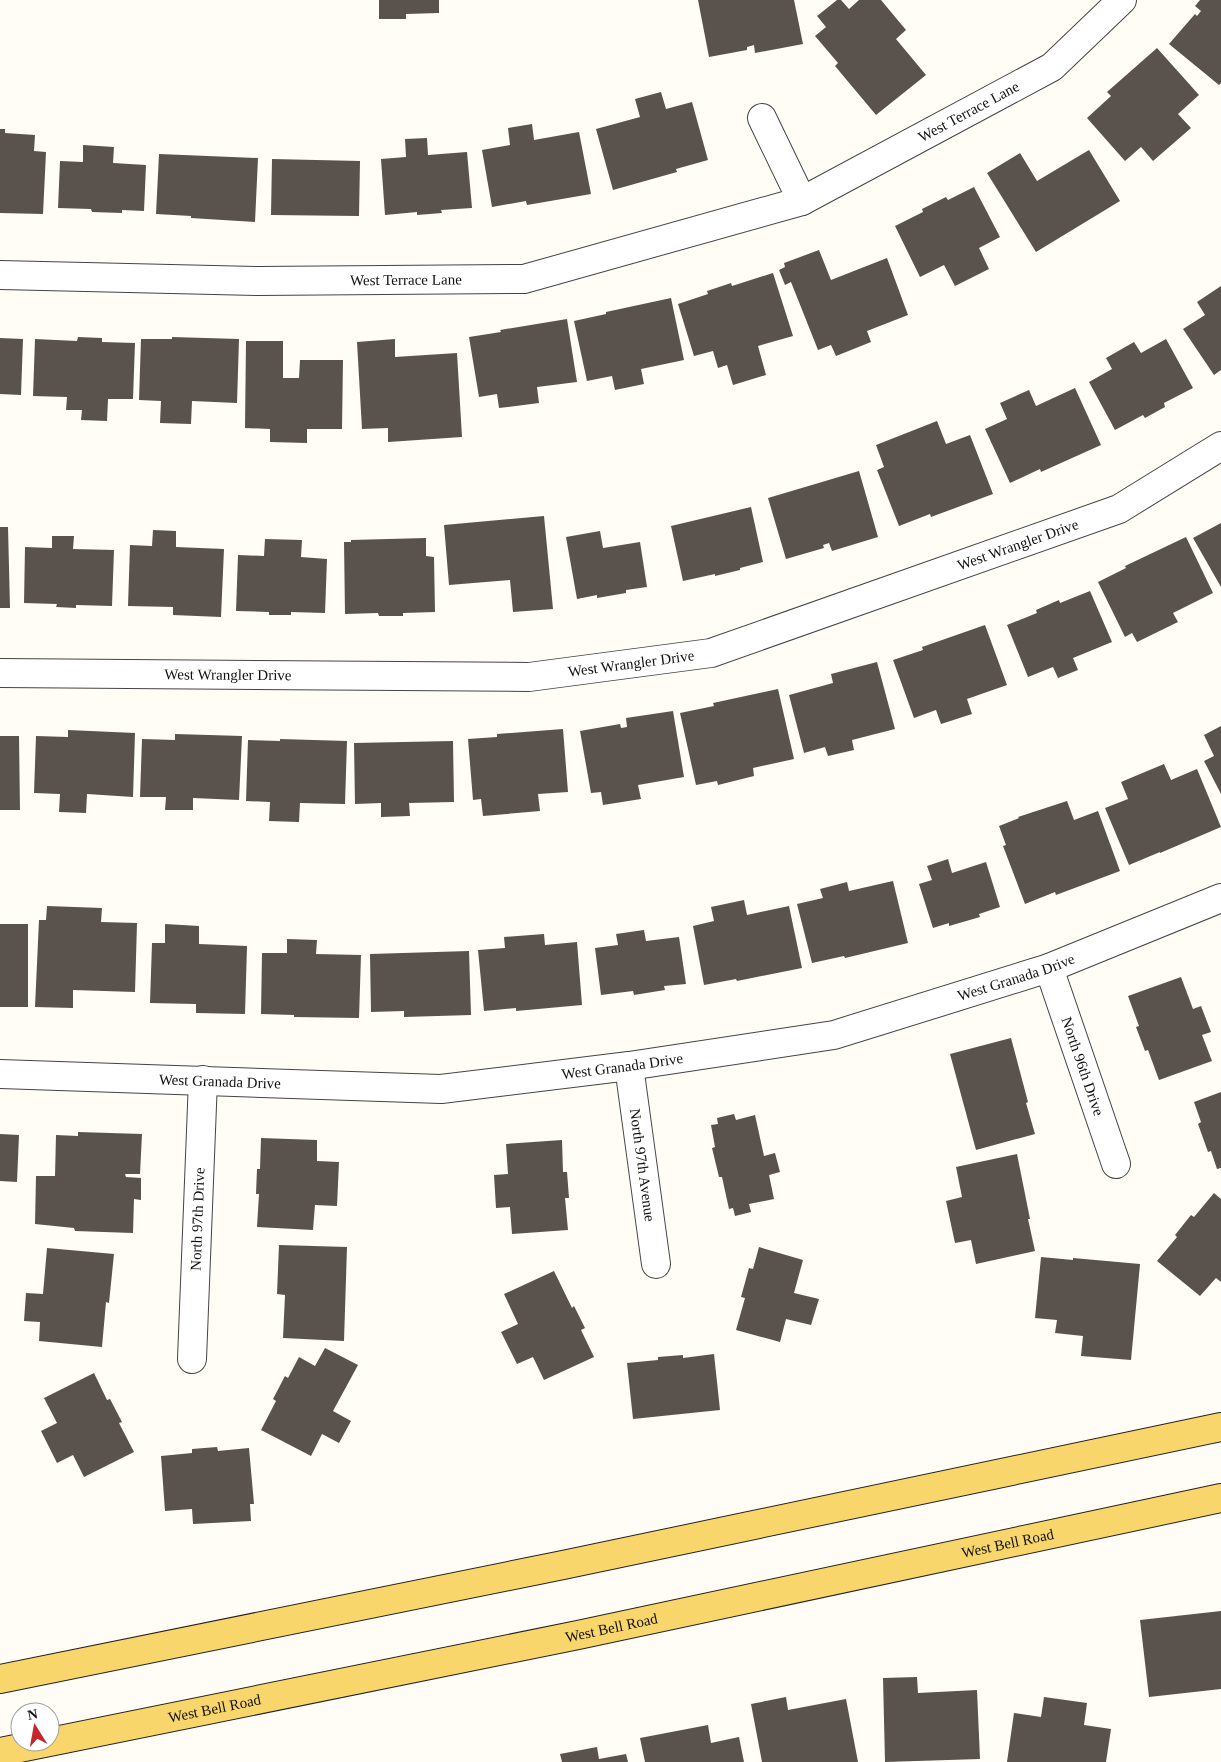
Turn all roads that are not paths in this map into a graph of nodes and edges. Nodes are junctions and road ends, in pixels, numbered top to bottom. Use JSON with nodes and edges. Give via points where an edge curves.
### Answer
{"nodes":[{"id":1,"x":1122,"y":0,"type":"edge"},
{"id":2,"x":762,"y":118,"type":"dead end"},
{"id":3,"x":802,"y":201,"type":"junction"},
{"id":4,"x":0,"y":275,"type":"edge"},
{"id":5,"x":1221,"y":446,"type":"edge"},
{"id":6,"x":0,"y":673,"type":"edge"},
{"id":7,"x":1221,"y":898,"type":"edge"},
{"id":8,"x":1049,"y":968,"type":"junction"},
{"id":9,"x":629,"y":1066,"type":"junction"},
{"id":10,"x":0,"y":1074,"type":"edge"},
{"id":11,"x":203,"y":1080,"type":"junction"},
{"id":12,"x":1116,"y":1164,"type":"dead end"},
{"id":13,"x":656,"y":1264,"type":"dead end"},
{"id":14,"x":192,"y":1359,"type":"dead end"},
{"id":15,"x":1221,"y":1427,"type":"edge"},
{"id":16,"x":1221,"y":1498,"type":"edge"},
{"id":17,"x":0,"y":1679,"type":"edge"},
{"id":18,"x":0,"y":1752,"type":"edge"}],
"edges":[{"from":1,"to":3,"type":"street","name":"West Terrace Lane","via":[[1052,67]]},
{"from":2,"to":3,"type":"street"},
{"from":3,"to":4,"type":"street","name":"West Terrace Lane","via":[[524,279],[258,281]]},
{"from":5,"to":6,"type":"street","name":"West Wrangler Drive","via":[[1119,510],[711,653],[529,677]]},
{"from":7,"to":8,"type":"street","name":"West Granada Drive"},
{"from":8,"to":9,"type":"street","name":"West Granada Drive","via":[[834,1035]]},
{"from":8,"to":12,"type":"street","name":"North 96th Drive"},
{"from":9,"to":11,"type":"street","name":"West Granada Drive","via":[[441,1089]]},
{"from":9,"to":13,"type":"street","name":"North 97th Avenue"},
{"from":10,"to":11,"type":"street","name":"West Granada Drive"},
{"from":11,"to":14,"type":"street","name":"North 97th Drive"},
{"from":15,"to":17,"type":"main road"},
{"from":16,"to":18,"type":"main road","name":"West Bell Road","via":[[578,1635]]}]}
